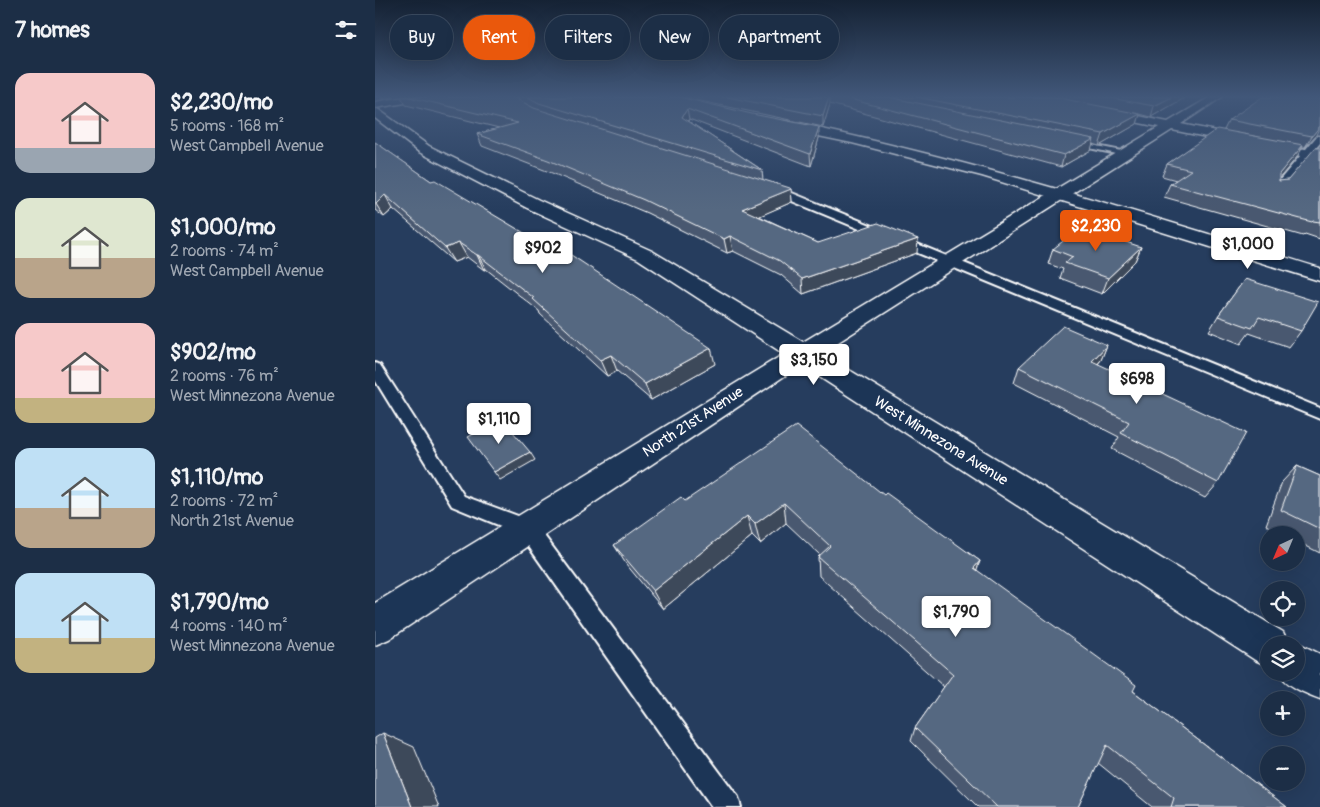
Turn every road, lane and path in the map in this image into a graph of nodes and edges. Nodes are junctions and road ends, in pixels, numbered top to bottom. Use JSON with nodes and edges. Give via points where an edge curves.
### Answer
{"nodes":[{"id":1,"x":404,"y":135,"type":"edge"},
{"id":2,"x":833,"y":135,"type":"edge"},
{"id":3,"x":1157,"y":135,"type":"edge"},
{"id":4,"x":1220,"y":135,"type":"edge"},
{"id":5,"x":1320,"y":138,"type":"edge"},
{"id":6,"x":1061,"y":140,"type":"edge"},
{"id":7,"x":1126,"y":154,"type":"junction"},
{"id":8,"x":1314,"y":154,"type":"edge"},
{"id":9,"x":762,"y":186,"type":"edge"},
{"id":10,"x":1276,"y":190,"type":"edge"},
{"id":11,"x":1061,"y":194,"type":"junction"},
{"id":12,"x":951,"y":262,"type":"junction"},
{"id":13,"x":1320,"y":275,"type":"edge"},
{"id":14,"x":801,"y":354,"type":"junction"},
{"id":15,"x":375,"y":368,"type":"edge"},
{"id":16,"x":1320,"y":414,"type":"edge"},
{"id":17,"x":527,"y":528,"type":"junction"},
{"id":18,"x":375,"y":625,"type":"edge"},
{"id":19,"x":1260,"y":640,"type":"edge"},
{"id":20,"x":1305,"y":669,"type":"edge"},
{"id":21,"x":1320,"y":678,"type":"edge"},
{"id":22,"x":728,"y":807,"type":"edge"}],
"edges":[{"from":1,"to":14,"type":"street","name":"West Minnezona Avenue","via":[[424,149],[533,204],[645,255]]},
{"from":2,"to":11,"type":"street","via":[[912,151]]},
{"from":3,"to":7,"type":"street","name":"North 21st Avenue"},
{"from":4,"to":8,"type":"street"},
{"from":5,"to":8,"type":"lane"},
{"from":6,"to":7,"type":"lane"},
{"from":7,"to":11,"type":"street","name":"North 21st Avenue"},
{"from":8,"to":10,"type":"lane"},
{"from":9,"to":12,"type":"lane"},
{"from":11,"to":12,"type":"street","name":"North 21st Avenue"},
{"from":11,"to":13,"type":"street"},
{"from":12,"to":14,"type":"street","name":"North 21st Avenue"},
{"from":12,"to":16,"type":"lane"},
{"from":14,"to":17,"type":"street","name":"North 21st Avenue"},
{"from":14,"to":19,"type":"street","name":"West Minnezona Avenue"},
{"from":15,"to":17,"type":"lane","via":[[458,501]]},
{"from":17,"to":18,"type":"street","name":"North 21st Avenue"},
{"from":17,"to":22,"type":"lane"},
{"from":20,"to":21,"type":"street"}]}
